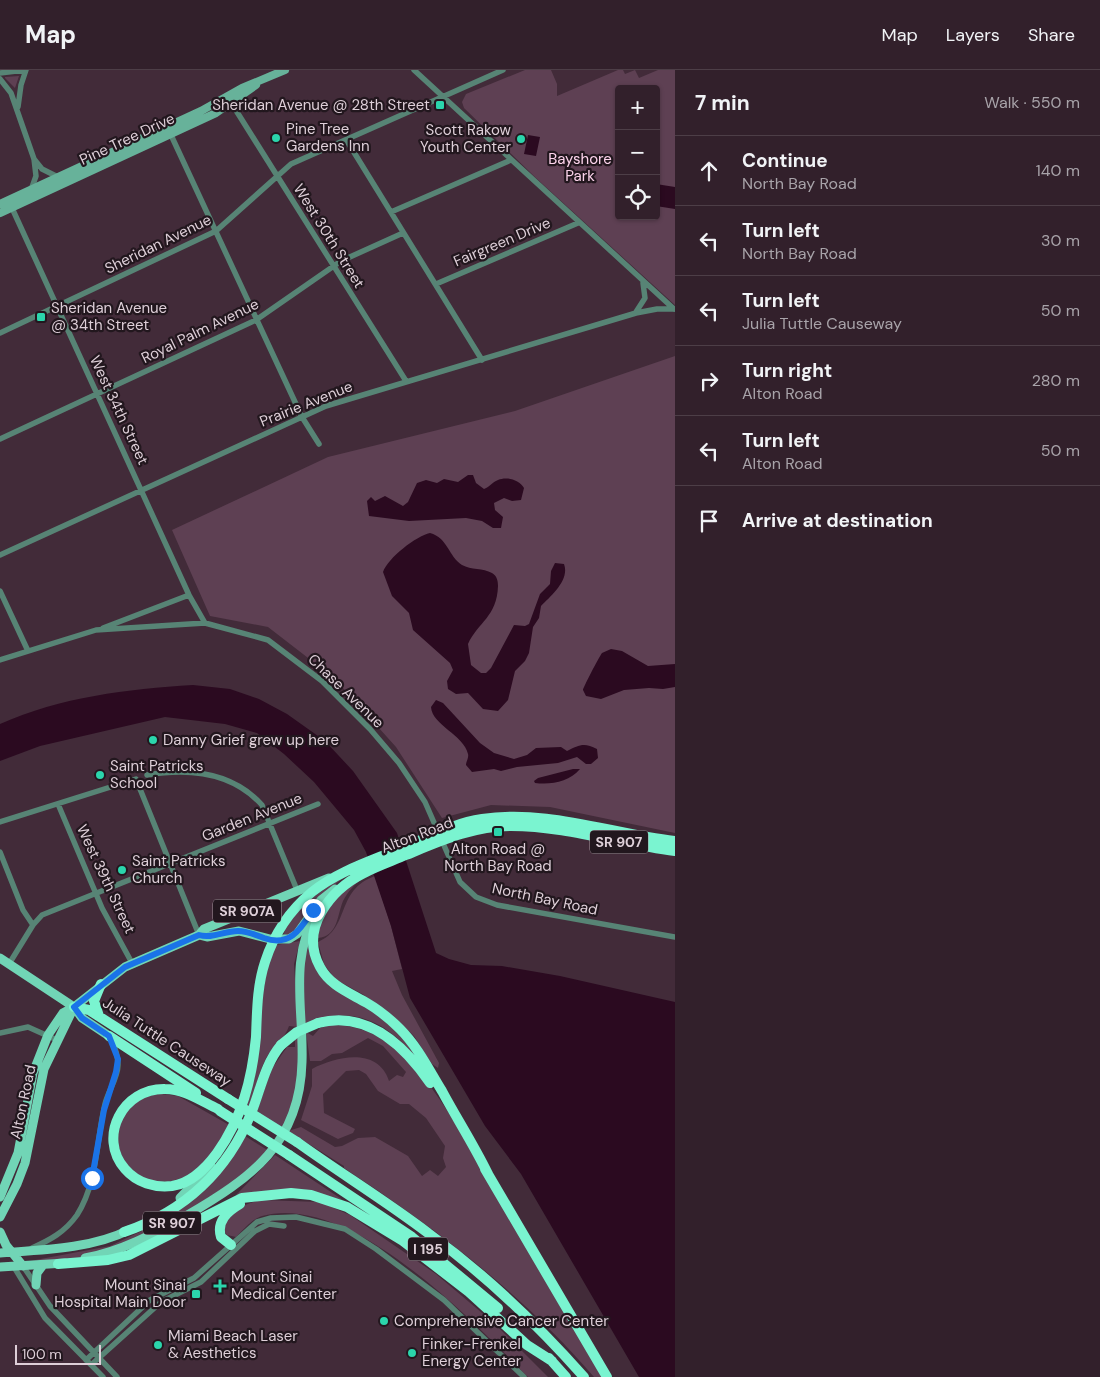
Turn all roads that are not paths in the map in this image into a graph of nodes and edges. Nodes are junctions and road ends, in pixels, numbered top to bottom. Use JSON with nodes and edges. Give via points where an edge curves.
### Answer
{"nodes":[{"id":1,"x":26,"y":70,"type":"edge"},
{"id":2,"x":285,"y":70,"type":"edge"},
{"id":3,"x":414,"y":70,"type":"edge"},
{"id":4,"x":502,"y":70,"type":"edge"},
{"id":5,"x":0,"y":73,"type":"edge"},
{"id":6,"x":0,"y":79,"type":"edge"},
{"id":7,"x":261,"y":81,"type":"junction"},
{"id":8,"x":443,"y":98,"type":"junction"},
{"id":9,"x":232,"y":104,"type":"junction"},
{"id":10,"x":18,"y":110,"type":"junction"},
{"id":11,"x":170,"y":135,"type":"junction"},
{"id":12,"x":347,"y":140,"type":"junction"},
{"id":13,"x":34,"y":159,"type":"junction"},
{"id":14,"x":510,"y":160,"type":"junction"},
{"id":15,"x":276,"y":175,"type":"junction"},
{"id":16,"x":58,"y":177,"type":"junction"},
{"id":17,"x":30,"y":190,"type":"junction"},
{"id":18,"x":0,"y":204,"type":"edge"},
{"id":19,"x":12,"y":208,"type":"junction"},
{"id":20,"x":391,"y":212,"type":"junction"},
{"id":21,"x":0,"y":213,"type":"edge"},
{"id":22,"x":578,"y":223,"type":"junction"},
{"id":23,"x":216,"y":231,"type":"junction"},
{"id":24,"x":403,"y":233,"type":"junction"},
{"id":25,"x":334,"y":266,"type":"junction"},
{"id":26,"x":642,"y":281,"type":"junction"},
{"id":27,"x":436,"y":284,"type":"junction"},
{"id":28,"x":57,"y":306,"type":"junction"},
{"id":29,"x":674,"y":309,"type":"edge"},
{"id":30,"x":636,"y":313,"type":"junction"},
{"id":31,"x":256,"y":320,"type":"junction"},
{"id":32,"x":0,"y":333,"type":"edge"},
{"id":33,"x":482,"y":360,"type":"junction"},
{"id":34,"x":406,"y":381,"type":"junction"},
{"id":35,"x":98,"y":393,"type":"junction"},
{"id":36,"x":302,"y":417,"type":"junction"},
{"id":37,"x":0,"y":439,"type":"edge"},
{"id":38,"x":319,"y":444,"type":"dead end"},
{"id":39,"x":142,"y":491,"type":"junction"},
{"id":40,"x":0,"y":556,"type":"edge"},
{"id":41,"x":0,"y":591,"type":"edge"},
{"id":42,"x":189,"y":594,"type":"junction"},
{"id":43,"x":205,"y":623,"type":"junction"},
{"id":44,"x":96,"y":630,"type":"junction"},
{"id":45,"x":28,"y":651,"type":"junction"},
{"id":46,"x":0,"y":660,"type":"edge"},
{"id":47,"x":147,"y":776,"type":"dead end"},
{"id":48,"x":58,"y":804,"type":"junction"},
{"id":49,"x":318,"y":804,"type":"dead end"},
{"id":50,"x":0,"y":822,"type":"edge"},
{"id":51,"x":270,"y":824,"type":"junction"},
{"id":52,"x":441,"y":836,"type":"junction"},
{"id":53,"x":675,"y":841,"type":"edge"},
{"id":54,"x":675,"y":851,"type":"edge"},
{"id":55,"x":0,"y":852,"type":"edge"},
{"id":56,"x":170,"y":864,"type":"junction"},
{"id":57,"x":362,"y":869,"type":"junction"},
{"id":58,"x":341,"y":874,"type":"junction"},
{"id":59,"x":297,"y":890,"type":"junction"},
{"id":60,"x":333,"y":890,"type":"junction"},
{"id":61,"x":97,"y":895,"type":"junction"},
{"id":62,"x":33,"y":925,"type":"junction"},
{"id":63,"x":199,"y":935,"type":"junction"},
{"id":64,"x":675,"y":937,"type":"edge"},
{"id":65,"x":273,"y":940,"type":"junction"},
{"id":66,"x":0,"y":958,"type":"edge"},
{"id":67,"x":132,"y":963,"type":"junction"},
{"id":68,"x":9,"y":964,"type":"junction"},
{"id":69,"x":101,"y":984,"type":"junction"},
{"id":70,"x":74,"y":1007,"type":"junction"},
{"id":71,"x":99,"y":1016,"type":"junction"},
{"id":72,"x":0,"y":1033,"type":"edge"},
{"id":73,"x":109,"y":1036,"type":"junction"},
{"id":74,"x":52,"y":1037,"type":"junction"},
{"id":75,"x":219,"y":1110,"type":"junction"},
{"id":76,"x":228,"y":1138,"type":"junction"},
{"id":77,"x":488,"y":1174,"type":"junction"},
{"id":78,"x":1,"y":1194,"type":"edge"},
{"id":79,"x":262,"y":1196,"type":"junction"},
{"id":80,"x":0,"y":1217,"type":"edge"},
{"id":81,"x":284,"y":1226,"type":"dead end"},
{"id":82,"x":124,"y":1232,"type":"junction"},
{"id":83,"x":1,"y":1234,"type":"edge"},
{"id":84,"x":230,"y":1245,"type":"junction"},
{"id":85,"x":27,"y":1250,"type":"junction"},
{"id":86,"x":4,"y":1252,"type":"edge"},
{"id":87,"x":58,"y":1264,"type":"junction"},
{"id":88,"x":43,"y":1265,"type":"junction"},
{"id":89,"x":18,"y":1266,"type":"junction"},
{"id":90,"x":0,"y":1267,"type":"edge"},
{"id":91,"x":36,"y":1285,"type":"junction"},
{"id":92,"x":94,"y":1352,"type":"junction"},
{"id":93,"x":99,"y":1358,"type":"junction"},
{"id":94,"x":86,"y":1360,"type":"junction"},
{"id":95,"x":552,"y":1362,"type":"junction"},
{"id":96,"x":91,"y":1365,"type":"junction"},
{"id":97,"x":103,"y":1377,"type":"edge"},
{"id":98,"x":117,"y":1377,"type":"edge"},
{"id":99,"x":524,"y":1377,"type":"edge"},
{"id":100,"x":566,"y":1377,"type":"edge"},
{"id":101,"x":584,"y":1377,"type":"edge"},
{"id":102,"x":607,"y":1377,"type":"edge"}],
"edges":[{"from":1,"to":5,"type":"street"},
{"from":1,"to":10,"type":"street","via":[[20,85]]},
{"from":2,"to":7,"type":"main road","name":"Pine Tree Drive"},
{"from":3,"to":8,"type":"street"},
{"from":4,"to":8,"type":"street","name":"Sheridan Avenue"},
{"from":6,"to":10,"type":"street","via":[[11,92]]},
{"from":7,"to":9,"type":"main road","name":"Pine Tree Drive"},
{"from":7,"to":16,"type":"main road","name":"Pine Tree Drive"},
{"from":8,"to":12,"type":"street","name":"Sheridan Avenue"},
{"from":8,"to":14,"type":"street"},
{"from":9,"to":11,"type":"main road","name":"Pine Tree Drive"},
{"from":9,"to":15,"type":"street","name":"West 30th Street"},
{"from":10,"to":13,"type":"street"},
{"from":11,"to":19,"type":"main road","name":"Pine Tree Drive"},
{"from":11,"to":23,"type":"street"},
{"from":12,"to":15,"type":"street","name":"Sheridan Avenue","via":[[307,156]]},
{"from":12,"to":20,"type":"street"},
{"from":13,"to":16,"type":"street","via":[[42,169]]},
{"from":13,"to":17,"type":"street","via":[[36,176]]},
{"from":14,"to":20,"type":"street"},
{"from":14,"to":22,"type":"street"},
{"from":15,"to":23,"type":"street","name":"Sheridan Avenue"},
{"from":15,"to":25,"type":"street","name":"West 30th Street"},
{"from":16,"to":17,"type":"main road","name":"Pine Tree Drive"},
{"from":17,"to":18,"type":"main road","name":"Pine Tree Drive"},
{"from":19,"to":21,"type":"main road","name":"Pine Tree Drive"},
{"from":19,"to":28,"type":"street","name":"West 34th Street"},
{"from":20,"to":24,"type":"street"},
{"from":22,"to":26,"type":"street"},
{"from":22,"to":27,"type":"street","name":"Fairgreen Drive"},
{"from":23,"to":28,"type":"street","name":"Sheridan Avenue"},
{"from":23,"to":31,"type":"street"},
{"from":24,"to":25,"type":"street","name":"Royal Palm Avenue"},
{"from":24,"to":27,"type":"street"},
{"from":25,"to":31,"type":"street","name":"Royal Palm Avenue"},
{"from":25,"to":34,"type":"street","name":"West 30th Street"},
{"from":26,"to":29,"type":"street"},
{"from":26,"to":30,"type":"street","via":[[645,298]]},
{"from":27,"to":33,"type":"street"},
{"from":28,"to":32,"type":"street","name":"Sheridan Avenue"},
{"from":28,"to":35,"type":"street","name":"West 34th Street"},
{"from":29,"to":30,"type":"street","name":"Prairie Avenue"},
{"from":30,"to":33,"type":"street","name":"Prairie Avenue"},
{"from":31,"to":35,"type":"street","name":"Royal Palm Avenue"},
{"from":31,"to":36,"type":"street"},
{"from":33,"to":34,"type":"street","name":"Prairie Avenue"},
{"from":34,"to":36,"type":"street","name":"Prairie Avenue","via":[[326,406]]},
{"from":35,"to":37,"type":"street","name":"Royal Palm Avenue"},
{"from":35,"to":39,"type":"street","name":"West 34th Street"},
{"from":36,"to":38,"type":"street"},
{"from":36,"to":39,"type":"street","name":"Prairie Avenue"},
{"from":39,"to":40,"type":"street","name":"Prairie Avenue"},
{"from":39,"to":42,"type":"street","name":"West 34th Street"},
{"from":41,"to":45,"type":"street"},
{"from":42,"to":43,"type":"street","name":"West 34th Street"},
{"from":42,"to":44,"type":"street","name":"Chase Avenue"},
{"from":43,"to":44,"type":"street","name":"Chase Avenue"},
{"from":43,"to":52,"type":"street","name":"Chase Avenue","via":[[268,640],[322,681],[370,729],[398,764],[425,802]]},
{"from":44,"to":45,"type":"street","name":"Chase Avenue"},
{"from":45,"to":46,"type":"street","name":"Chase Avenue"},
{"from":47,"to":51,"type":"street","via":[[167,772],[196,773],[237,784],[262,805]]},
{"from":48,"to":50,"type":"street"},
{"from":48,"to":56,"type":"street","via":[[136,779]]},
{"from":48,"to":61,"type":"street","name":"West 39th Street"},
{"from":49,"to":51,"type":"street","name":"Garden Avenue"},
{"from":51,"to":56,"type":"street","name":"Garden Avenue"},
{"from":51,"to":59,"type":"street"},
{"from":52,"to":53,"type":"highway","name":"Alton Road","number":"SR 907","via":[[470,821],[509,817],[547,819]]},
{"from":52,"to":54,"type":"highway","name":"Alton Road","number":"SR 907","via":[[510,826],[544,828]]},
{"from":52,"to":57,"type":"highway","name":"Alton Road","number":"SR 907"},
{"from":52,"to":64,"type":"street","name":"North Bay Road","via":[[460,882],[476,897],[497,905]]},
{"from":55,"to":62,"type":"street","via":[[23,910]]},
{"from":56,"to":61,"type":"street","name":"Garden Avenue"},
{"from":56,"to":63,"type":"street"},
{"from":57,"to":58,"type":"highway","name":"Alton Road","number":"SR 907"},
{"from":57,"to":60,"type":"main road","name":"Alton Road","number":"SR 907"},
{"from":57,"to":77,"type":"highway","via":[[334,896],[318,918],[313,939],[318,964],[332,982],[378,1011],[413,1044]]},
{"from":58,"to":59,"type":"main road","name":"Alton Road","number":"SR 907A"},
{"from":58,"to":65,"type":"highway","number":"SR 907","via":[[301,902]]},
{"from":59,"to":63,"type":"main road","name":"Alton Road","number":"SR 907A","via":[[204,929]]},
{"from":60,"to":65,"type":"main road","name":"Alton Road","number":"SR 907A","via":[[295,935],[287,940]]},
{"from":60,"to":87,"type":"main road","number":"SR 907","via":[[316,912],[303,944],[299,970],[301,1081],[290,1118],[271,1152],[236,1186],[158,1232],[114,1251]]},
{"from":61,"to":62,"type":"street","name":"Garden Avenue","via":[[42,915]]},
{"from":61,"to":67,"type":"street","name":"West 39th Street"},
{"from":62,"to":68,"type":"street"},
{"from":63,"to":65,"type":"main road","name":"Alton Road","number":"SR 907A","via":[[207,938],[239,931]]},
{"from":63,"to":67,"type":"main road","name":"Alton Road","number":"SR 907A"},
{"from":65,"to":76,"type":"highway","number":"SR 907","via":[[260,985],[250,1082]]},
{"from":66,"to":68,"type":"main road"},
{"from":67,"to":69,"type":"main road","name":"Alton Road","number":"SR 907A"},
{"from":68,"to":70,"type":"main road"},
{"from":69,"to":70,"type":"main road","name":"Alton Road","number":"SR 907A"},
{"from":69,"to":71,"type":"highway","via":[[94,1001]]},
{"from":70,"to":71,"type":"highway","name":"Julia Tuttle Causeway","number":"I 195"},
{"from":70,"to":73,"type":"main road","name":"Julia Tuttle Causeway","number":"I 195","via":[[82,1018]]},
{"from":70,"to":74,"type":"main road","name":"Alton Road","number":"SR 907A","via":[[63,1013]]},
{"from":71,"to":101,"type":"highway","name":"Julia Tuttle Causeway","number":"I 195","bridge":true,"via":[[297,1142],[461,1258],[510,1300]]},
{"from":72,"to":74,"type":"street","via":[[28,1027]]},
{"from":73,"to":75,"type":"highway","name":"Julia Tuttle Causeway","number":"I 195"},
{"from":73,"to":85,"type":"street","via":[[118,1066],[106,1102],[89,1186],[78,1213],[68,1226]]},
{"from":74,"to":78,"type":"main road","name":"Alton Road","number":"SR 907A","via":[[33,1074],[18,1154]]},
{"from":74,"to":80,"type":"main road","name":"Alton Road","number":"SR 907A","via":[[39,1085],[25,1162]]},
{"from":75,"to":76,"type":"highway","via":[[186,1093],[172,1090],[151,1090],[139,1094],[123,1107],[115,1124],[117,1156],[128,1172],[140,1181],[173,1186],[201,1171]]},
{"from":75,"to":95,"type":"highway","name":"Julia Tuttle Causeway","number":"I 195","bridge":true,"via":[[395,1225],[445,1262],[508,1317]]},
{"from":76,"to":82,"type":"main road","number":"SR 907","via":[[215,1161],[186,1193],[164,1210]]},
{"from":77,"to":82,"type":"highway","bridge":true,"via":[[428,1079],[392,1040],[374,1028],[352,1021],[318,1023],[297,1032],[281,1045],[265,1072],[242,1134],[216,1173],[175,1209],[148,1224]]},
{"from":77,"to":102,"type":"highway"},
{"from":79,"to":84,"type":"highway","via":[[240,1204],[224,1217],[220,1234]]},
{"from":79,"to":87,"type":"highway","via":[[235,1201],[129,1255]]},
{"from":79,"to":95,"type":"highway","via":[[311,1195],[356,1212],[430,1261],[487,1307],[527,1345]]},
{"from":81,"to":93,"type":"street","via":[[268,1224],[255,1231],[201,1282],[161,1302]]},
{"from":82,"to":85,"type":"main road","number":"SR 907","via":[[84,1243]]},
{"from":83,"to":85,"type":"main road","via":[[13,1245]]},
{"from":83,"to":86,"type":"main road"},
{"from":84,"to":92,"type":"street","via":[[194,1278],[150,1300]]},
{"from":84,"to":99,"type":"street","via":[[257,1222],[271,1218],[302,1218],[345,1229],[433,1291]]},
{"from":85,"to":86,"type":"main road","number":"SR 907"},
{"from":86,"to":89,"type":"main road"},
{"from":87,"to":88,"type":"main road","number":"SR 907"},
{"from":88,"to":89,"type":"main road","number":"SR 907"},
{"from":88,"to":91,"type":"main road","via":[[36,1273]]},
{"from":89,"to":90,"type":"main road","number":"SR 907"},
{"from":89,"to":91,"type":"street"},
{"from":89,"to":94,"type":"street","via":[[40,1311]]},
{"from":91,"to":92,"type":"street","via":[[50,1306]]},
{"from":92,"to":93,"type":"street"},
{"from":92,"to":94,"type":"street"},
{"from":93,"to":96,"type":"street"},
{"from":93,"to":98,"type":"street"},
{"from":94,"to":96,"type":"street"},
{"from":95,"to":100,"type":"highway","name":"Julia Tuttle Causeway","number":"I 195"},
{"from":96,"to":97,"type":"street"}]}
